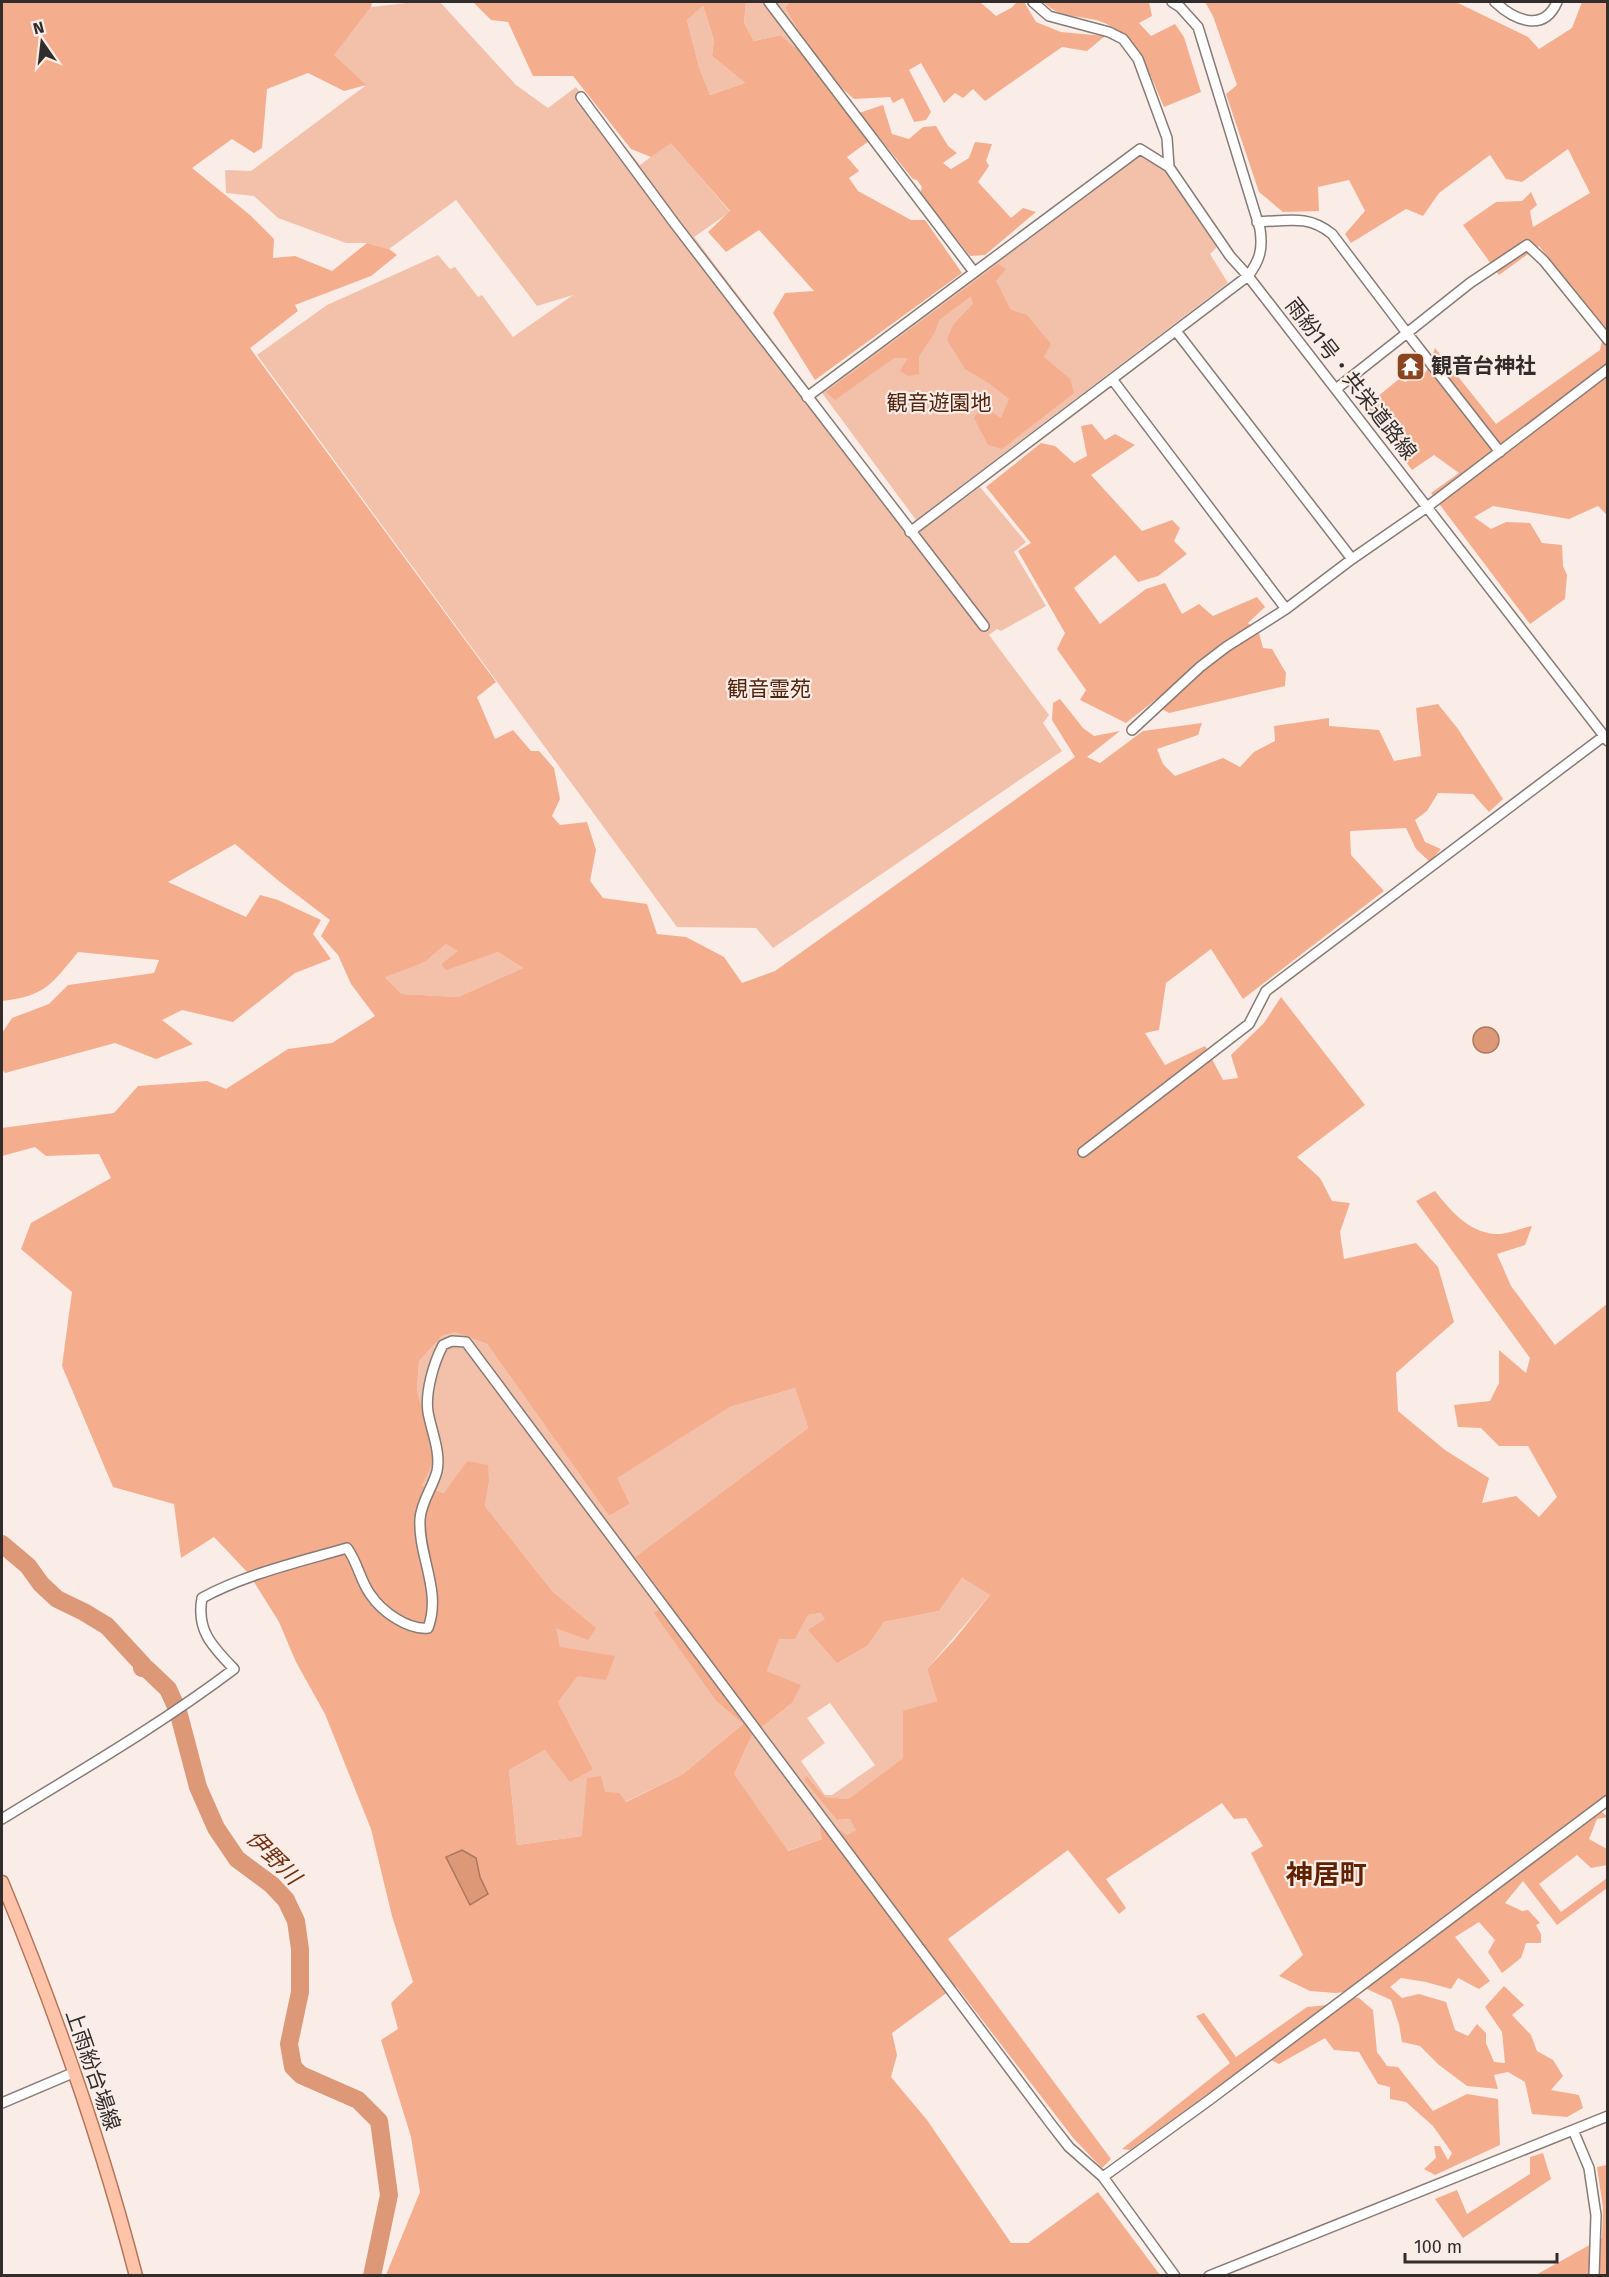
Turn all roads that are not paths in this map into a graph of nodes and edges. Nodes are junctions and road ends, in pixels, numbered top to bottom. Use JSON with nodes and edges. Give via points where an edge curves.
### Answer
{"nodes":[{"id":1,"x":769,"y":2,"type":"edge"},
{"id":2,"x":1034,"y":2,"type":"edge"},
{"id":3,"x":1172,"y":2,"type":"edge"},
{"id":4,"x":1495,"y":2,"type":"edge"},
{"id":5,"x":1557,"y":2,"type":"edge"},
{"id":6,"x":581,"y":97,"type":"dead end"},
{"id":7,"x":1169,"y":167,"type":"junction"},
{"id":8,"x":1257,"y":222,"type":"junction"},
{"id":9,"x":974,"y":272,"type":"junction"},
{"id":10,"x":1248,"y":276,"type":"junction"},
{"id":11,"x":1176,"y":331,"type":"junction"},
{"id":12,"x":1407,"y":333,"type":"junction"},
{"id":13,"x":1608,"y":340,"type":"edge"},
{"id":14,"x":1608,"y":369,"type":"edge"},
{"id":15,"x":1112,"y":379,"type":"junction"},
{"id":16,"x":1336,"y":389,"type":"junction"},
{"id":17,"x":807,"y":397,"type":"junction"},
{"id":18,"x":1500,"y":452,"type":"junction"},
{"id":19,"x":1427,"y":507,"type":"junction"},
{"id":20,"x":910,"y":532,"type":"junction"},
{"id":21,"x":1352,"y":559,"type":"junction"},
{"id":22,"x":1286,"y":609,"type":"junction"},
{"id":23,"x":984,"y":626,"type":"dead end"},
{"id":24,"x":1132,"y":730,"type":"dead end"},
{"id":25,"x":1606,"y":738,"type":"edge"},
{"id":26,"x":1083,"y":1152,"type":"dead end"},
{"id":27,"x":1608,"y":1800,"type":"edge"},
{"id":28,"x":2,"y":1819,"type":"edge"},
{"id":29,"x":2,"y":1882,"type":"edge"},
{"id":30,"x":75,"y":2072,"type":"junction"},
{"id":31,"x":2,"y":2103,"type":"edge"},
{"id":32,"x":1608,"y":2116,"type":"edge"},
{"id":33,"x":1573,"y":2130,"type":"junction"},
{"id":34,"x":1103,"y":2177,"type":"junction"},
{"id":35,"x":136,"y":2276,"type":"edge"},
{"id":36,"x":1174,"y":2276,"type":"edge"},
{"id":37,"x":1209,"y":2276,"type":"edge"},
{"id":38,"x":1594,"y":2276,"type":"edge"}],
"edges":[{"from":1,"to":9,"type":"street"},
{"from":2,"to":7,"type":"street","via":[[1050,16],[1123,39],[1138,58],[1164,128]]},
{"from":3,"to":8,"type":"street","via":[[1198,27]]},
{"from":4,"to":5,"type":"street","via":[[1524,21],[1550,13]]},
{"from":6,"to":17,"type":"street"},
{"from":7,"to":9,"type":"street","via":[[1140,149]]},
{"from":7,"to":10,"type":"street","name":"雨紛1号・共栄道路線"},
{"from":8,"to":10,"type":"street","via":[[1262,248],[1258,263]]},
{"from":8,"to":12,"type":"street","via":[[1307,220],[1320,224],[1332,234]]},
{"from":9,"to":17,"type":"street"},
{"from":10,"to":11,"type":"street"},
{"from":10,"to":16,"type":"street","name":"雨紛1号・共栄道路線"},
{"from":11,"to":15,"type":"street"},
{"from":11,"to":21,"type":"street"},
{"from":12,"to":13,"type":"street","via":[[1470,283],[1527,245],[1545,261]]},
{"from":12,"to":16,"type":"street"},
{"from":12,"to":18,"type":"street"},
{"from":14,"to":18,"type":"street"},
{"from":15,"to":20,"type":"street"},
{"from":15,"to":22,"type":"street"},
{"from":16,"to":19,"type":"street","name":"雨紛1号・共栄道路線"},
{"from":17,"to":20,"type":"street"},
{"from":18,"to":19,"type":"street"},
{"from":19,"to":21,"type":"street"},
{"from":19,"to":25,"type":"street","name":"雨紛1号・共栄道路線"},
{"from":20,"to":23,"type":"street"},
{"from":21,"to":22,"type":"street"},
{"from":22,"to":24,"type":"street","via":[[1200,667]]},
{"from":25,"to":26,"type":"street","via":[[1266,991],[1249,1024]]},
{"from":27,"to":34,"type":"street"},
{"from":28,"to":34,"type":"street","via":[[148,1729],[234,1670],[205,1635],[200,1612],[202,1598],[215,1591],[347,1548],[378,1604],[400,1621],[418,1629],[428,1628],[434,1614],[433,1598],[420,1518],[438,1470],[428,1410],[432,1371],[444,1345],[466,1342],[1044,2115],[1069,2147]]},
{"from":29,"to":30,"type":"main road","name":"上雨紛台場線"},
{"from":30,"to":31,"type":"street"},
{"from":30,"to":35,"type":"main road","name":"上雨紛台場線"},
{"from":32,"to":33,"type":"street"},
{"from":33,"to":37,"type":"street"},
{"from":33,"to":38,"type":"street","via":[[1589,2168],[1596,2215]]},
{"from":34,"to":36,"type":"street"}]}
